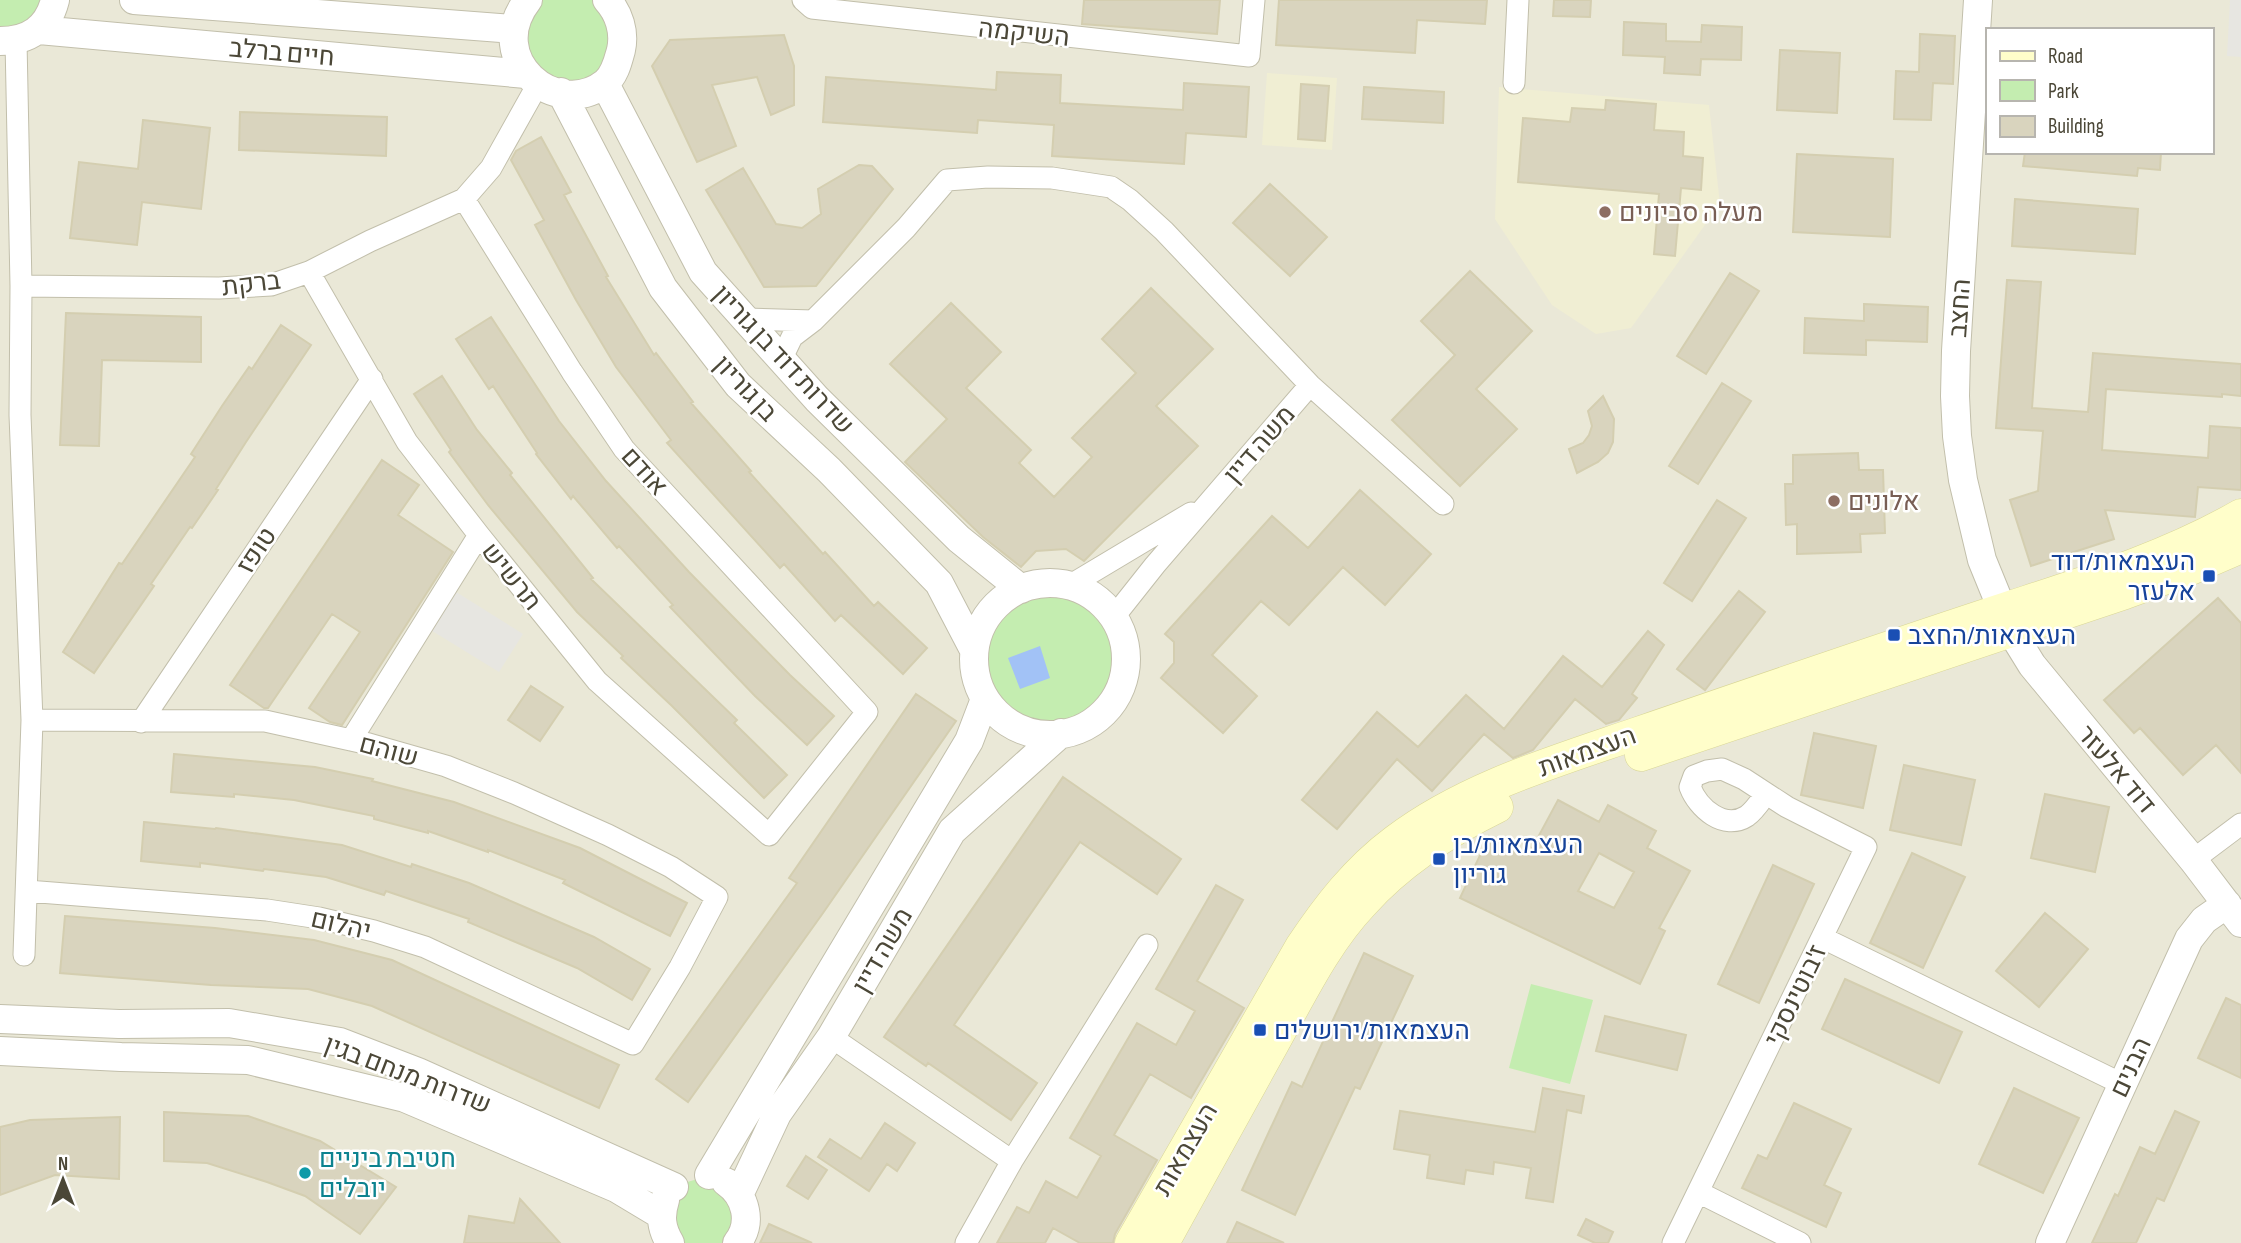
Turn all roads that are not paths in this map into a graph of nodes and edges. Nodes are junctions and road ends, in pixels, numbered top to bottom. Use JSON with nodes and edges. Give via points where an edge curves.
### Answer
{"nodes":[{"id":1,"x":55,"y":0,"type":"edge"},
{"id":2,"x":134,"y":0,"type":"edge"},
{"id":3,"x":528,"y":0,"type":"edge"},
{"id":4,"x":607,"y":0,"type":"edge"},
{"id":5,"x":803,"y":0,"type":"edge"},
{"id":6,"x":1254,"y":0,"type":"edge"},
{"id":7,"x":1518,"y":0,"type":"edge"},
{"id":8,"x":1978,"y":0,"type":"edge"},
{"id":9,"x":514,"y":29,"type":"junction"},
{"id":10,"x":18,"y":37,"type":"edge"},
{"id":11,"x":542,"y":83,"type":"junction"},
{"id":12,"x":1514,"y":83,"type":"dead end"},
{"id":13,"x":605,"y":84,"type":"junction"},
{"id":14,"x":464,"y":199,"type":"junction"},
{"id":15,"x":309,"y":272,"type":"junction"},
{"id":16,"x":21,"y":286,"type":"junction"},
{"id":17,"x":745,"y":319,"type":"junction"},
{"id":18,"x":813,"y":321,"type":"junction"},
{"id":19,"x":781,"y":360,"type":"junction"},
{"id":20,"x":372,"y":379,"type":"junction"},
{"id":21,"x":1310,"y":385,"type":"junction"},
{"id":22,"x":10,"y":415,"type":"edge"},
{"id":23,"x":1208,"y":503,"type":"junction"},
{"id":24,"x":1443,"y":504,"type":"dead end"},
{"id":25,"x":2241,"y":514,"type":"edge"},
{"id":26,"x":479,"y":535,"type":"junction"},
{"id":27,"x":2241,"y":547,"type":"edge"},
{"id":28,"x":1069,"y":586,"type":"junction"},
{"id":29,"x":1021,"y":589,"type":"junction"},
{"id":30,"x":1113,"y":618,"type":"junction"},
{"id":31,"x":2006,"y":620,"type":"junction"},
{"id":32,"x":974,"y":650,"type":"junction"},
{"id":33,"x":985,"y":699,"type":"junction"},
{"id":34,"x":32,"y":720,"type":"junction"},
{"id":35,"x":141,"y":722,"type":"junction"},
{"id":36,"x":1061,"y":733,"type":"junction"},
{"id":37,"x":351,"y":740,"type":"junction"},
{"id":38,"x":1765,"y":795,"type":"dead end"},
{"id":39,"x":2241,"y":824,"type":"edge"},
{"id":40,"x":769,"y":835,"type":"joint"},
{"id":41,"x":2193,"y":860,"type":"junction"},
{"id":42,"x":27,"y":891,"type":"junction"},
{"id":43,"x":2234,"y":914,"type":"edge"},
{"id":44,"x":1823,"y":938,"type":"junction"},
{"id":45,"x":1147,"y":945,"type":"dead end"},
{"id":46,"x":24,"y":955,"type":"dead end"},
{"id":47,"x":0,"y":1019,"type":"edge"},
{"id":48,"x":831,"y":1037,"type":"junction"},
{"id":49,"x":633,"y":1044,"type":"joint"},
{"id":50,"x":0,"y":1051,"type":"edge"},
{"id":51,"x":2122,"y":1084,"type":"junction"},
{"id":52,"x":1012,"y":1161,"type":"junction"},
{"id":53,"x":709,"y":1175,"type":"junction"},
{"id":54,"x":674,"y":1187,"type":"junction"},
{"id":55,"x":1698,"y":1192,"type":"junction"},
{"id":56,"x":739,"y":1195,"type":"junction"},
{"id":57,"x":661,"y":1215,"type":"junction"},
{"id":58,"x":670,"y":1243,"type":"edge"},
{"id":59,"x":737,"y":1243,"type":"edge"},
{"id":60,"x":966,"y":1243,"type":"edge"},
{"id":61,"x":1131,"y":1243,"type":"edge"},
{"id":62,"x":1163,"y":1243,"type":"edge"},
{"id":63,"x":1673,"y":1243,"type":"edge"},
{"id":64,"x":1800,"y":1243,"type":"edge"},
{"id":65,"x":2050,"y":1243,"type":"edge"}],
"edges":[{"from":1,"to":10,"type":"street","via":[[52,11]]},
{"from":2,"to":9,"type":"street","name":"חיים ברלב"},
{"from":3,"to":9,"type":"street"},
{"from":4,"to":13,"type":"street","via":[[620,21],[622,45],[614,73]]},
{"from":5,"to":6,"type":"street","name":"השיקמה","via":[[812,8],[1248,57]]},
{"from":7,"to":12,"type":"street"},
{"from":8,"to":31,"type":"street","name":"החצב","via":[[1955,396],[1968,503],[1982,560]]},
{"from":9,"to":11,"type":"street","name":"בן גוריון","via":[[519,64]]},
{"from":10,"to":11,"type":"street","name":"חיים ברלב"},
{"from":10,"to":16,"type":"street"},
{"from":11,"to":13,"type":"street","name":"חיים ברלב","via":[[575,94]]},
{"from":11,"to":14,"type":"street","name":"ברקת","via":[[491,168]]},
{"from":11,"to":32,"type":"street","name":"בן גוריון","via":[[663,288],[738,385],[939,583]]},
{"from":13,"to":17,"type":"street","name":"שדרות דוד בן גוריון","via":[[703,272]]},
{"from":14,"to":15,"type":"street","name":"ברקת"},
{"from":14,"to":40,"type":"street","name":"אודם","via":[[624,449],[867,712]]},
{"from":15,"to":16,"type":"street","name":"ברקת","via":[[271,285],[219,288]]},
{"from":15,"to":20,"type":"street","name":"תרשיש"},
{"from":16,"to":22,"type":"street"},
{"from":17,"to":18,"type":"street"},
{"from":17,"to":19,"type":"street","name":"שדרות דוד בן גוריון"},
{"from":18,"to":19,"type":"street","via":[[792,337]]},
{"from":18,"to":21,"type":"street","via":[[947,180],[1052,178],[1111,187],[1130,200]]},
{"from":19,"to":29,"type":"street","name":"שדרות דוד בן גוריון","via":[[946,526]]},
{"from":20,"to":26,"type":"street","name":"תרשיש","via":[[407,442]]},
{"from":20,"to":35,"type":"street","name":"טופז"},
{"from":21,"to":23,"type":"street","name":"משה דיין"},
{"from":21,"to":24,"type":"street"},
{"from":22,"to":34,"type":"street"},
{"from":23,"to":28,"type":"street","name":"משה דיין"},
{"from":23,"to":30,"type":"street","name":"משה דיין"},
{"from":25,"to":31,"type":"main road","name":"העצמאות","via":[[2173,549]]},
{"from":26,"to":37,"type":"street"},
{"from":26,"to":40,"type":"street","name":"תרשיש","via":[[597,681]]},
{"from":27,"to":31,"type":"main road","name":"העצמאות","via":[[2188,570]]},
{"from":28,"to":29,"type":"street","via":[[1040,583]]},
{"from":28,"to":30,"type":"street","via":[[1088,593]]},
{"from":29,"to":32,"type":"street","via":[[996,605],[981,625]]},
{"from":30,"to":36,"type":"street","via":[[1126,653],[1124,677],[1114,700],[1097,718]]},
{"from":31,"to":41,"type":"street","name":"דוד אלעזר","via":[[2032,665]]},
{"from":31,"to":61,"type":"main road","name":"העצמאות","via":[[1774,685],[1533,770],[1482,791],[1396,840],[1357,873],[1301,947]]},
{"from":31,"to":62,"type":"main road","name":"העצמאות","via":[[1522,795],[1437,841],[1375,890],[1336,935]]},
{"from":32,"to":33,"type":"street","via":[[975,675]]},
{"from":33,"to":36,"type":"street","via":[[1002,718],[1024,730]]},
{"from":33,"to":53,"type":"street","name":"משה דיין","via":[[969,741]]},
{"from":34,"to":35,"type":"street","name":"שוהם"},
{"from":34,"to":42,"type":"street"},
{"from":35,"to":37,"type":"street","name":"שוהם","via":[[265,721]]},
{"from":36,"to":48,"type":"street","name":"משה דיין","via":[[952,831]]},
{"from":37,"to":49,"type":"street","name":"שוהם","via":[[446,766],[525,798],[671,867],[717,897]]},
{"from":38,"to":44,"type":"street","name":"ז'בוטינסקי","via":[[1866,847]]},
{"from":39,"to":41,"type":"street"},
{"from":41,"to":43,"type":"street","name":"דוד אלעזר"},
{"from":42,"to":46,"type":"street"},
{"from":42,"to":49,"type":"street","name":"יהלום","via":[[267,911],[374,931],[425,947]]},
{"from":43,"to":51,"type":"street","name":"הבנים","via":[[2204,920],[2189,939]]},
{"from":44,"to":51,"type":"street"},
{"from":44,"to":55,"type":"street","name":"ז'בוטינסקי"},
{"from":45,"to":52,"type":"street"},
{"from":47,"to":54,"type":"street","name":"שדרות מנחם בגין","via":[[229,1023],[340,1042],[418,1072]]},
{"from":48,"to":52,"type":"street"},
{"from":48,"to":56,"type":"street","name":"משה דיין","via":[[777,1114]]},
{"from":50,"to":57,"type":"street","name":"שדרות מנחם בגין","via":[[248,1060],[405,1098],[616,1188]]},
{"from":51,"to":65,"type":"street","name":"הבנים"},
{"from":52,"to":60,"type":"street"},
{"from":53,"to":54,"type":"street","via":[[696,1175]]},
{"from":53,"to":56,"type":"street","via":[[723,1180]]},
{"from":54,"to":57,"type":"street"},
{"from":55,"to":63,"type":"street","name":"ז'בוטינסקי"},
{"from":55,"to":64,"type":"street"},
{"from":56,"to":59,"type":"street","via":[[746,1226]]},
{"from":57,"to":58,"type":"street"}]}
